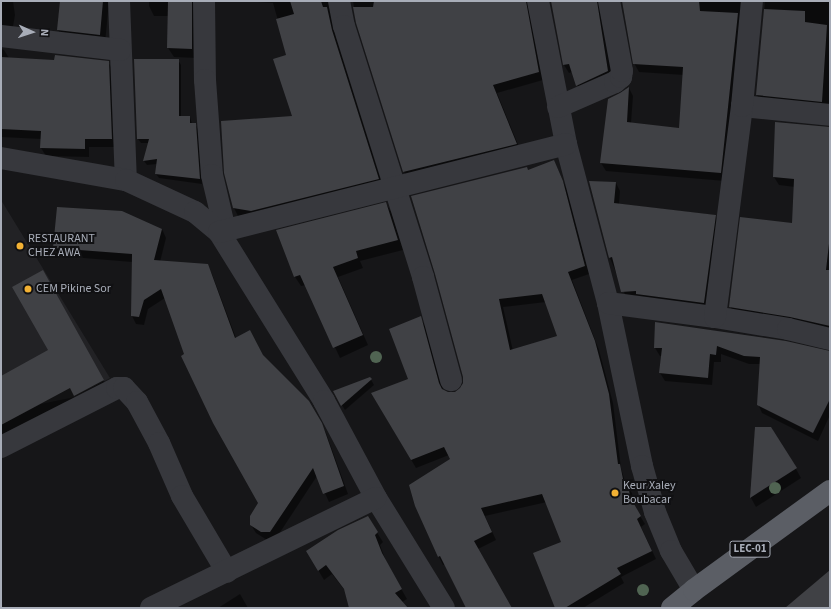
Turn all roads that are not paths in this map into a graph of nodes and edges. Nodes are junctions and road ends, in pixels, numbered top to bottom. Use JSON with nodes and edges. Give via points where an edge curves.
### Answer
{"nodes":[{"id":1,"x":119,"y":1,"type":"edge"},
{"id":2,"x":204,"y":1,"type":"edge"},
{"id":3,"x":339,"y":1,"type":"edge"},
{"id":4,"x":538,"y":1,"type":"edge"},
{"id":5,"x":609,"y":1,"type":"edge"},
{"id":6,"x":752,"y":1,"type":"edge"},
{"id":7,"x":1,"y":36,"type":"edge"},
{"id":8,"x":120,"y":50,"type":"junction"},
{"id":9,"x":742,"y":106,"type":"junction"},
{"id":10,"x":558,"y":107,"type":"junction"},
{"id":11,"x":830,"y":116,"type":"edge"},
{"id":12,"x":566,"y":144,"type":"junction"},
{"id":13,"x":1,"y":158,"type":"edge"},
{"id":14,"x":126,"y":180,"type":"junction"},
{"id":15,"x":396,"y":187,"type":"junction"},
{"id":16,"x":222,"y":231,"type":"junction"},
{"id":17,"x":608,"y":303,"type":"junction"},
{"id":18,"x":716,"y":317,"type":"junction"},
{"id":19,"x":830,"y":339,"type":"edge"},
{"id":20,"x":451,"y":380,"type":"dead end"},
{"id":21,"x":1,"y":447,"type":"edge"},
{"id":22,"x":830,"y":491,"type":"edge"},
{"id":23,"x":376,"y":498,"type":"junction"},
{"id":24,"x":227,"y":572,"type":"junction"},
{"id":25,"x":694,"y":590,"type":"junction"},
{"id":26,"x":151,"y":608,"type":"edge"},
{"id":27,"x":444,"y":608,"type":"edge"},
{"id":28,"x":672,"y":608,"type":"edge"}],
"edges":[{"from":1,"to":8,"type":"street"},
{"from":2,"to":16,"type":"street","via":[[205,80],[212,175]]},
{"from":3,"to":15,"type":"street","via":[[344,26]]},
{"from":4,"to":10,"type":"street"},
{"from":5,"to":10,"type":"street","via":[[621,77]]},
{"from":6,"to":9,"type":"street"},
{"from":7,"to":8,"type":"street"},
{"from":8,"to":14,"type":"street"},
{"from":9,"to":11,"type":"street"},
{"from":9,"to":18,"type":"street"},
{"from":10,"to":12,"type":"street"},
{"from":12,"to":15,"type":"street"},
{"from":12,"to":17,"type":"street"},
{"from":13,"to":14,"type":"street"},
{"from":14,"to":16,"type":"street","via":[[195,212]]},
{"from":15,"to":16,"type":"street"},
{"from":15,"to":20,"type":"street"},
{"from":16,"to":23,"type":"street","via":[[324,401]]},
{"from":17,"to":18,"type":"street"},
{"from":17,"to":25,"type":"street","via":[[642,466],[655,512],[671,551]]},
{"from":18,"to":19,"type":"street"},
{"from":21,"to":24,"type":"street","via":[[117,388],[124,388],[137,402],[159,443],[182,496]]},
{"from":22,"to":25,"type":"highway","number":"LEC-01"},
{"from":23,"to":24,"type":"street"},
{"from":23,"to":27,"type":"street"},
{"from":24,"to":26,"type":"street"},
{"from":25,"to":28,"type":"highway","number":"LEC-01"}]}
